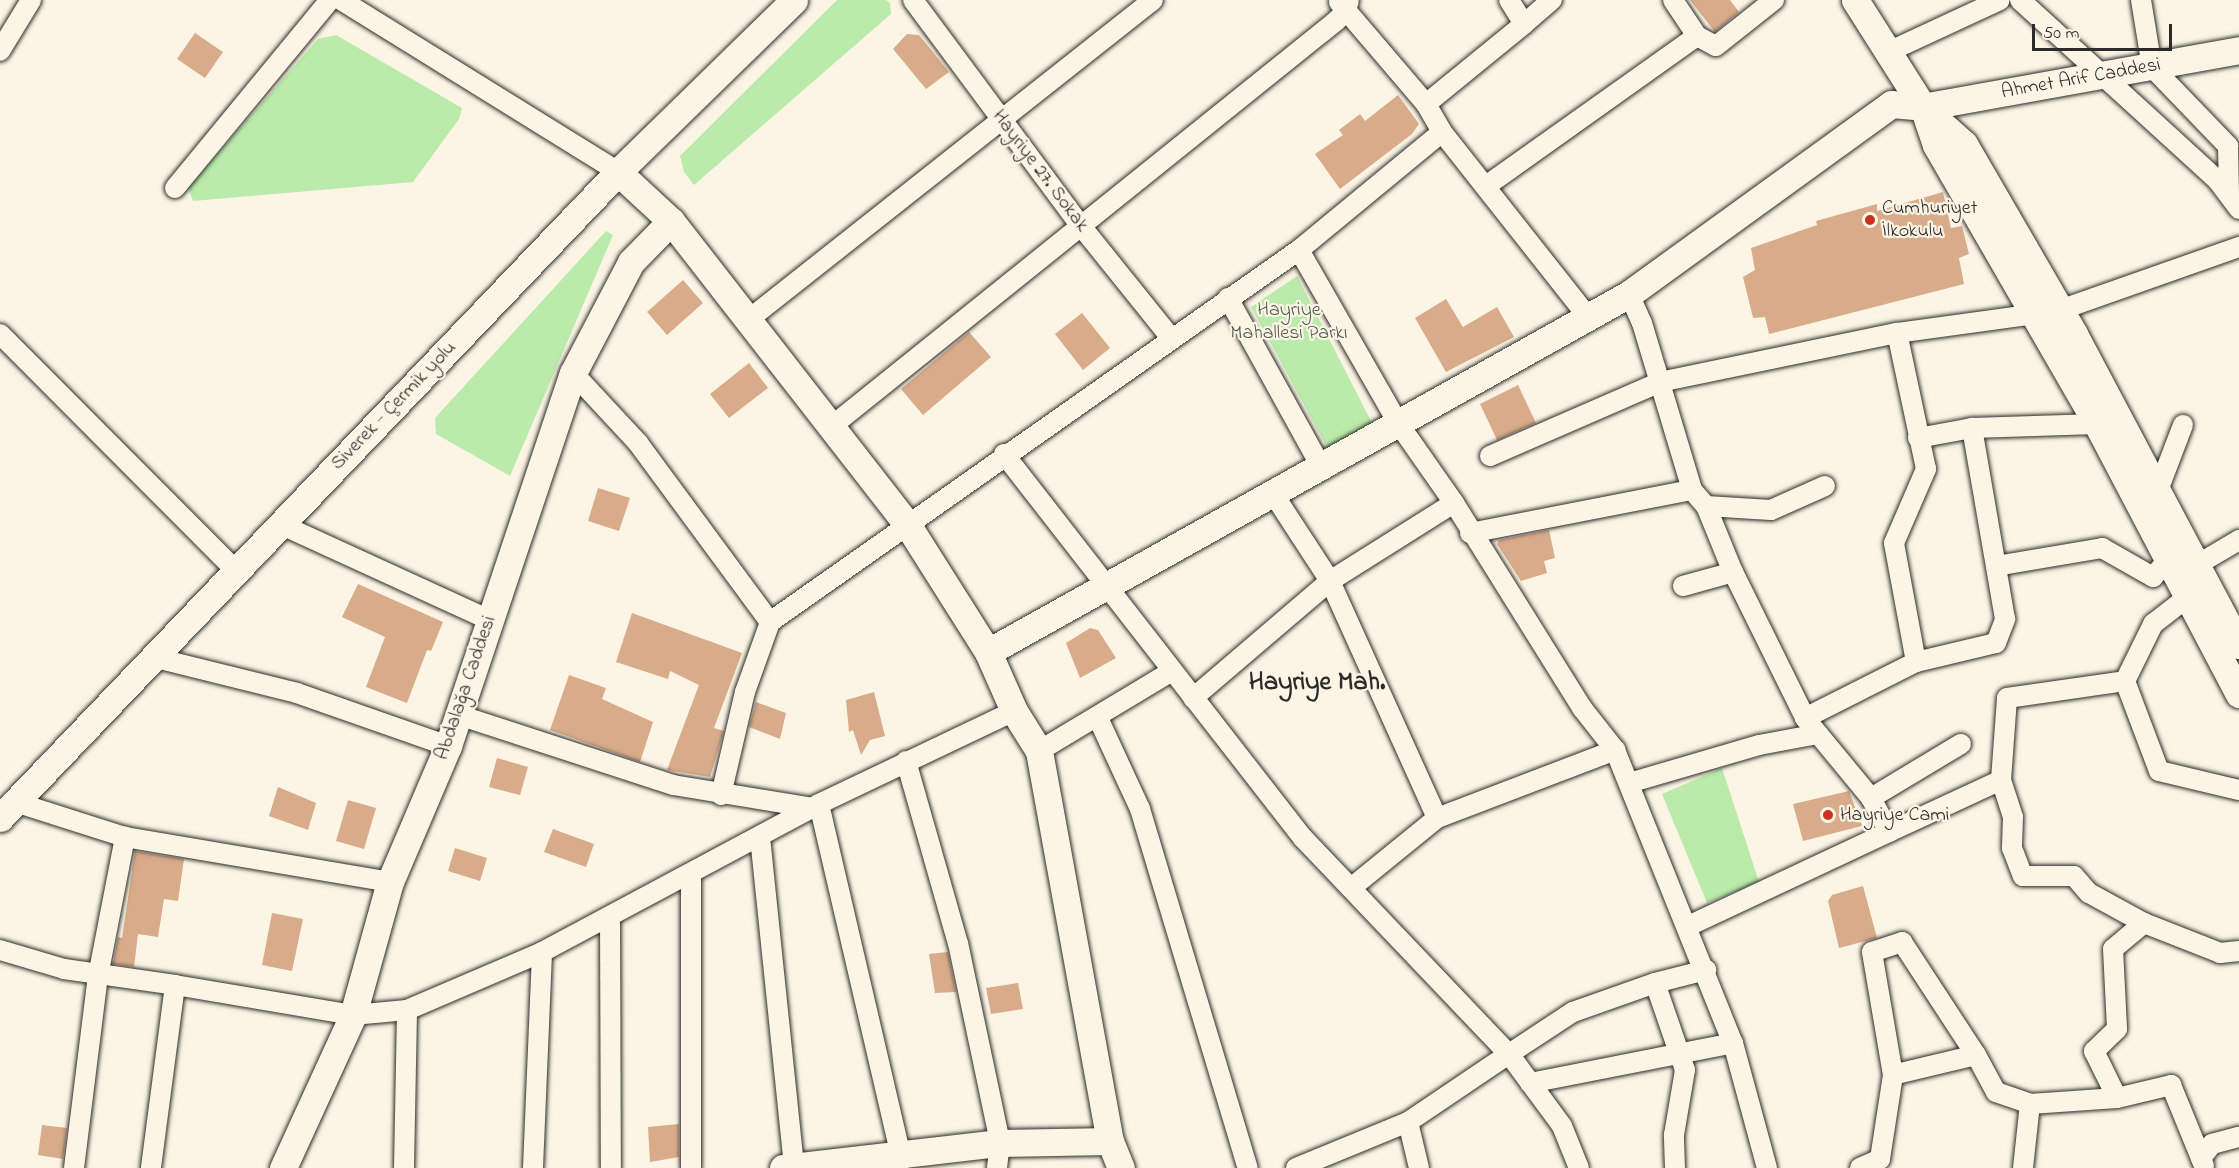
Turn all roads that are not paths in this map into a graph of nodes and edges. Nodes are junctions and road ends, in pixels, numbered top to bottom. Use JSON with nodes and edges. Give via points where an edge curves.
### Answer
{"nodes":[{"id":1,"x":31,"y":0,"type":"edge"},
{"id":2,"x":330,"y":0,"type":"edge"},
{"id":3,"x":341,"y":0,"type":"edge"},
{"id":4,"x":794,"y":0,"type":"edge"},
{"id":5,"x":913,"y":0,"type":"edge"},
{"id":6,"x":1154,"y":0,"type":"edge"},
{"id":7,"x":1509,"y":0,"type":"edge"},
{"id":8,"x":1552,"y":0,"type":"edge"},
{"id":9,"x":1673,"y":0,"type":"edge"},
{"id":10,"x":1774,"y":0,"type":"edge"},
{"id":11,"x":1855,"y":0,"type":"edge"},
{"id":12,"x":2000,"y":0,"type":"edge"},
{"id":13,"x":2020,"y":0,"type":"edge"},
{"id":14,"x":2141,"y":0,"type":"edge"},
{"id":15,"x":1344,"y":4,"type":"edge"},
{"id":16,"x":1524,"y":24,"type":"junction"},
{"id":17,"x":1697,"y":36,"type":"junction"},
{"id":18,"x":2239,"y":50,"type":"edge"},
{"id":19,"x":0,"y":51,"type":"edge"},
{"id":20,"x":1888,"y":52,"type":"junction"},
{"id":21,"x":2152,"y":67,"type":"junction"},
{"id":22,"x":2101,"y":77,"type":"junction"},
{"id":23,"x":1426,"y":104,"type":"junction"},
{"id":24,"x":1923,"y":107,"type":"junction"},
{"id":25,"x":1002,"y":122,"type":"junction"},
{"id":26,"x":1442,"y":132,"type":"junction"},
{"id":27,"x":2233,"y":146,"type":"edge"},
{"id":28,"x":618,"y":172,"type":"junction"},
{"id":29,"x":1486,"y":186,"type":"junction"},
{"id":30,"x":175,"y":188,"type":"dead end"},
{"id":31,"x":2234,"y":202,"type":"edge"},
{"id":32,"x":671,"y":220,"type":"junction"},
{"id":33,"x":1081,"y":226,"type":"junction"},
{"id":34,"x":2239,"y":246,"type":"edge"},
{"id":35,"x":1299,"y":250,"type":"junction"},
{"id":36,"x":1629,"y":294,"type":"junction"},
{"id":37,"x":1228,"y":297,"type":"junction"},
{"id":38,"x":2048,"y":312,"type":"junction"},
{"id":39,"x":1588,"y":317,"type":"junction"},
{"id":40,"x":748,"y":320,"type":"junction"},
{"id":41,"x":1897,"y":333,"type":"junction"},
{"id":42,"x":0,"y":334,"type":"edge"},
{"id":43,"x":1172,"y":339,"type":"junction"},
{"id":44,"x":573,"y":373,"type":"junction"},
{"id":45,"x":1660,"y":382,"type":"junction"},
{"id":46,"x":1398,"y":423,"type":"junction"},
{"id":47,"x":2097,"y":424,"type":"junction"},
{"id":48,"x":2184,"y":425,"type":"dead end"},
{"id":49,"x":832,"y":426,"type":"junction"},
{"id":50,"x":1972,"y":428,"type":"junction"},
{"id":51,"x":1918,"y":438,"type":"junction"},
{"id":52,"x":1004,"y":454,"type":"junction"},
{"id":53,"x":1490,"y":456,"type":"dead end"},
{"id":54,"x":1322,"y":468,"type":"junction"},
{"id":55,"x":1825,"y":486,"type":"dead end"},
{"id":56,"x":1692,"y":490,"type":"junction"},
{"id":57,"x":2157,"y":493,"type":"junction"},
{"id":58,"x":1274,"y":495,"type":"junction"},
{"id":59,"x":1454,"y":503,"type":"junction"},
{"id":60,"x":1706,"y":506,"type":"junction"},
{"id":61,"x":280,"y":524,"type":"junction"},
{"id":62,"x":906,"y":524,"type":"junction"},
{"id":63,"x":1470,"y":533,"type":"junction"},
{"id":64,"x":2239,"y":540,"type":"edge"},
{"id":65,"x":2167,"y":561,"type":"junction"},
{"id":66,"x":1996,"y":566,"type":"junction"},
{"id":67,"x":2196,"y":566,"type":"junction"},
{"id":68,"x":236,"y":571,"type":"junction"},
{"id":69,"x":1733,"y":572,"type":"junction"},
{"id":70,"x":1330,"y":581,"type":"junction"},
{"id":71,"x":1683,"y":586,"type":"dead end"},
{"id":72,"x":1107,"y":587,"type":"junction"},
{"id":73,"x":2189,"y":596,"type":"junction"},
{"id":74,"x":490,"y":620,"type":"junction"},
{"id":75,"x":770,"y":622,"type":"junction"},
{"id":76,"x":2239,"y":645,"type":"edge"},
{"id":77,"x":988,"y":652,"type":"junction"},
{"id":78,"x":152,"y":657,"type":"junction"},
{"id":79,"x":1916,"y":662,"type":"junction"},
{"id":80,"x":1172,"y":671,"type":"junction"},
{"id":81,"x":2126,"y":681,"type":"junction"},
{"id":82,"x":2239,"y":694,"type":"edge"},
{"id":83,"x":1193,"y":698,"type":"junction"},
{"id":84,"x":1014,"y":711,"type":"junction"},
{"id":85,"x":459,"y":714,"type":"junction"},
{"id":86,"x":1098,"y":718,"type":"junction"},
{"id":87,"x":1805,"y":718,"type":"junction"},
{"id":88,"x":1818,"y":734,"type":"junction"},
{"id":89,"x":1961,"y":744,"type":"dead end"},
{"id":90,"x":448,"y":746,"type":"junction"},
{"id":91,"x":1615,"y":750,"type":"junction"},
{"id":92,"x":1039,"y":751,"type":"junction"},
{"id":93,"x":906,"y":761,"type":"junction"},
{"id":94,"x":2001,"y":780,"type":"junction"},
{"id":95,"x":1629,"y":783,"type":"junction"},
{"id":96,"x":2239,"y":790,"type":"edge"},
{"id":97,"x":721,"y":795,"type":"junction"},
{"id":98,"x":1871,"y":798,"type":"junction"},
{"id":99,"x":817,"y":806,"type":"junction"},
{"id":100,"x":6,"y":809,"type":"edge"},
{"id":101,"x":1437,"y":818,"type":"junction"},
{"id":102,"x":1889,"y":832,"type":"junction"},
{"id":103,"x":125,"y":837,"type":"junction"},
{"id":104,"x":760,"y":837,"type":"junction"},
{"id":105,"x":691,"y":875,"type":"junction"},
{"id":106,"x":390,"y":882,"type":"junction"},
{"id":107,"x":1351,"y":888,"type":"junction"},
{"id":108,"x":610,"y":916,"type":"junction"},
{"id":109,"x":2144,"y":923,"type":"junction"},
{"id":110,"x":1688,"y":926,"type":"junction"},
{"id":111,"x":0,"y":950,"type":"edge"},
{"id":112,"x":2239,"y":951,"type":"edge"},
{"id":113,"x":542,"y":952,"type":"junction"},
{"id":114,"x":1706,"y":970,"type":"junction"},
{"id":115,"x":98,"y":976,"type":"junction"},
{"id":116,"x":1655,"y":983,"type":"junction"},
{"id":117,"x":175,"y":985,"type":"junction"},
{"id":118,"x":407,"y":1010,"type":"junction"},
{"id":119,"x":353,"y":1015,"type":"junction"},
{"id":120,"x":1733,"y":1043,"type":"junction"},
{"id":121,"x":1509,"y":1054,"type":"junction"},
{"id":122,"x":1976,"y":1055,"type":"junction"},
{"id":123,"x":1680,"y":1056,"type":"junction"},
{"id":124,"x":1893,"y":1075,"type":"junction"},
{"id":125,"x":1530,"y":1083,"type":"junction"},
{"id":126,"x":2117,"y":1098,"type":"junction"},
{"id":127,"x":2030,"y":1104,"type":"junction"},
{"id":128,"x":1408,"y":1122,"type":"junction"},
{"id":129,"x":2239,"y":1137,"type":"edge"},
{"id":130,"x":1110,"y":1141,"type":"junction"},
{"id":131,"x":999,"y":1156,"type":"edge"},
{"id":132,"x":899,"y":1161,"type":"edge"},
{"id":133,"x":2203,"y":1163,"type":"edge"},
{"id":134,"x":788,"y":1167,"type":"edge"},
{"id":135,"x":74,"y":1168,"type":"edge"},
{"id":136,"x":151,"y":1168,"type":"edge"},
{"id":137,"x":283,"y":1168,"type":"edge"},
{"id":138,"x":404,"y":1168,"type":"edge"},
{"id":139,"x":533,"y":1168,"type":"edge"},
{"id":140,"x":611,"y":1168,"type":"edge"},
{"id":141,"x":691,"y":1168,"type":"edge"},
{"id":142,"x":1121,"y":1168,"type":"edge"},
{"id":143,"x":1248,"y":1168,"type":"edge"},
{"id":144,"x":1297,"y":1168,"type":"edge"},
{"id":145,"x":1419,"y":1168,"type":"edge"},
{"id":146,"x":1579,"y":1168,"type":"edge"},
{"id":147,"x":1675,"y":1168,"type":"edge"},
{"id":148,"x":1767,"y":1168,"type":"edge"},
{"id":149,"x":1860,"y":1168,"type":"edge"},
{"id":150,"x":2023,"y":1168,"type":"edge"}],
"edges":[{"from":1,"to":19,"type":"street"},
{"from":2,"to":30,"type":"street"},
{"from":3,"to":28,"type":"street"},
{"from":4,"to":28,"type":"street","name":"Siverek - Çermik yolu"},
{"from":5,"to":25,"type":"street","name":"Hayriye 27. Sokak"},
{"from":6,"to":25,"type":"street"},
{"from":7,"to":16,"type":"street"},
{"from":8,"to":16,"type":"street"},
{"from":9,"to":17,"type":"street"},
{"from":10,"to":17,"type":"street","via":[[1716,46]]},
{"from":11,"to":20,"type":"street"},
{"from":12,"to":20,"type":"street"},
{"from":13,"to":22,"type":"street"},
{"from":14,"to":21,"type":"street"},
{"from":15,"to":23,"type":"street"},
{"from":15,"to":33,"type":"street"},
{"from":16,"to":23,"type":"street"},
{"from":17,"to":29,"type":"street"},
{"from":18,"to":21,"type":"street","name":"Ahmet Arif Caddesi"},
{"from":20,"to":24,"type":"street"},
{"from":21,"to":22,"type":"street","name":"Ahmet Arif Caddesi"},
{"from":21,"to":27,"type":"street"},
{"from":22,"to":24,"type":"street","name":"Ahmet Arif Caddesi"},
{"from":22,"to":31,"type":"street","via":[[2218,181]]},
{"from":23,"to":26,"type":"street"},
{"from":24,"to":36,"type":"street","name":"Ahmet Arif Caddesi","via":[[1892,104]]},
{"from":24,"to":38,"type":"street","via":[[1964,144]]},
{"from":25,"to":33,"type":"street","name":"Hayriye 27. Sokak"},
{"from":25,"to":40,"type":"street"},
{"from":26,"to":29,"type":"street"},
{"from":26,"to":35,"type":"street"},
{"from":27,"to":31,"type":"street"},
{"from":28,"to":32,"type":"street"},
{"from":28,"to":61,"type":"street","name":"Siverek - Çermik yolu"},
{"from":29,"to":39,"type":"street"},
{"from":32,"to":40,"type":"street"},
{"from":32,"to":44,"type":"street","name":"Abdalağa Caddesi","via":[[631,262]]},
{"from":33,"to":43,"type":"street","name":"Hayriye 27. Sokak"},
{"from":33,"to":49,"type":"street"},
{"from":34,"to":38,"type":"street"},
{"from":35,"to":37,"type":"street"},
{"from":35,"to":46,"type":"street"},
{"from":36,"to":39,"type":"street","name":"Ahmet Arif Caddesi"},
{"from":36,"to":45,"type":"street"},
{"from":37,"to":43,"type":"street"},
{"from":37,"to":54,"type":"street"},
{"from":38,"to":41,"type":"street"},
{"from":38,"to":47,"type":"street"},
{"from":38,"to":57,"type":"street"},
{"from":39,"to":46,"type":"street","name":"Ahmet Arif Caddesi"},
{"from":40,"to":49,"type":"street"},
{"from":41,"to":45,"type":"street"},
{"from":41,"to":51,"type":"street"},
{"from":42,"to":68,"type":"street"},
{"from":43,"to":52,"type":"street"},
{"from":44,"to":74,"type":"street","name":"Abdalağa Caddesi"},
{"from":44,"to":75,"type":"street","via":[[638,443]]},
{"from":45,"to":53,"type":"street"},
{"from":45,"to":56,"type":"street"},
{"from":46,"to":54,"type":"street","name":"Ahmet Arif Caddesi"},
{"from":46,"to":59,"type":"street"},
{"from":47,"to":50,"type":"street"},
{"from":47,"to":65,"type":"street"},
{"from":48,"to":57,"type":"street"},
{"from":49,"to":62,"type":"street"},
{"from":50,"to":51,"type":"street"},
{"from":50,"to":66,"type":"street"},
{"from":51,"to":79,"type":"street","via":[[1926,469],[1894,543]]},
{"from":52,"to":62,"type":"street"},
{"from":52,"to":72,"type":"street"},
{"from":54,"to":58,"type":"street","name":"Ahmet Arif Caddesi"},
{"from":55,"to":60,"type":"street","via":[[1771,510]]},
{"from":56,"to":60,"type":"street"},
{"from":56,"to":63,"type":"street"},
{"from":57,"to":67,"type":"street"},
{"from":58,"to":70,"type":"street"},
{"from":58,"to":72,"type":"street","name":"Ahmet Arif Caddesi"},
{"from":59,"to":63,"type":"street"},
{"from":59,"to":70,"type":"street"},
{"from":60,"to":69,"type":"street"},
{"from":61,"to":68,"type":"street","name":"Siverek - Çermik yolu"},
{"from":61,"to":74,"type":"street"},
{"from":62,"to":75,"type":"street"},
{"from":62,"to":77,"type":"street"},
{"from":63,"to":91,"type":"street","via":[[1582,708]]},
{"from":64,"to":67,"type":"street"},
{"from":65,"to":66,"type":"street","via":[[2152,578],[2102,548]]},
{"from":65,"to":73,"type":"street"},
{"from":66,"to":79,"type":"street","via":[[2006,619],[1996,643]]},
{"from":67,"to":76,"type":"street"},
{"from":68,"to":78,"type":"street","name":"Siverek - Çermik yolu"},
{"from":69,"to":71,"type":"street"},
{"from":69,"to":87,"type":"street"},
{"from":70,"to":83,"type":"street"},
{"from":70,"to":101,"type":"street"},
{"from":72,"to":77,"type":"street","name":"Ahmet Arif Caddesi"},
{"from":72,"to":80,"type":"street"},
{"from":73,"to":81,"type":"street","via":[[2153,624]]},
{"from":73,"to":82,"type":"street"},
{"from":74,"to":85,"type":"street","name":"Abdalağa Caddesi"},
{"from":75,"to":97,"type":"street","via":[[746,692]]},
{"from":77,"to":84,"type":"street"},
{"from":78,"to":90,"type":"street","via":[[297,693]]},
{"from":78,"to":100,"type":"street","name":"Siverek - Çermik yolu"},
{"from":79,"to":87,"type":"street"},
{"from":80,"to":83,"type":"street"},
{"from":80,"to":86,"type":"street"},
{"from":81,"to":94,"type":"street","via":[[2007,698]]},
{"from":81,"to":96,"type":"street","via":[[2159,771]]},
{"from":83,"to":107,"type":"street","via":[[1304,838]]},
{"from":84,"to":92,"type":"street"},
{"from":84,"to":93,"type":"street"},
{"from":85,"to":90,"type":"street","name":"Abdalağa Caddesi"},
{"from":85,"to":97,"type":"street","via":[[673,786]]},
{"from":86,"to":92,"type":"street"},
{"from":86,"to":143,"type":"street","via":[[1140,809]]},
{"from":87,"to":88,"type":"street"},
{"from":88,"to":95,"type":"street","via":[[1759,745]]},
{"from":88,"to":98,"type":"street"},
{"from":89,"to":98,"type":"street"},
{"from":90,"to":106,"type":"street","name":"Abdalağa Caddesi"},
{"from":91,"to":95,"type":"street"},
{"from":91,"to":101,"type":"street"},
{"from":92,"to":130,"type":"street"},
{"from":93,"to":99,"type":"street"},
{"from":93,"to":131,"type":"street","via":[[958,944]]},
{"from":94,"to":102,"type":"street"},
{"from":94,"to":109,"type":"street","via":[[2013,817],[2012,848],[2023,876],[2074,876],[2089,893]]},
{"from":95,"to":110,"type":"street"},
{"from":97,"to":99,"type":"street"},
{"from":98,"to":102,"type":"street"},
{"from":99,"to":104,"type":"street"},
{"from":99,"to":132,"type":"street"},
{"from":100,"to":103,"type":"street"},
{"from":101,"to":107,"type":"street"},
{"from":102,"to":110,"type":"street"},
{"from":103,"to":106,"type":"street"},
{"from":103,"to":115,"type":"street"},
{"from":104,"to":105,"type":"street"},
{"from":104,"to":134,"type":"street"},
{"from":105,"to":108,"type":"street"},
{"from":105,"to":141,"type":"street"},
{"from":106,"to":119,"type":"street","name":"Abdalağa Caddesi"},
{"from":107,"to":121,"type":"street"},
{"from":108,"to":113,"type":"street"},
{"from":108,"to":140,"type":"street"},
{"from":109,"to":112,"type":"street","via":[[2220,953]]},
{"from":109,"to":126,"type":"street","via":[[2113,950],[2117,1029],[2094,1051]]},
{"from":110,"to":114,"type":"street"},
{"from":111,"to":115,"type":"street"},
{"from":113,"to":118,"type":"street"},
{"from":113,"to":139,"type":"street"},
{"from":114,"to":116,"type":"street"},
{"from":114,"to":120,"type":"street"},
{"from":115,"to":117,"type":"street"},
{"from":115,"to":135,"type":"street"},
{"from":116,"to":121,"type":"street","via":[[1572,1012]]},
{"from":116,"to":123,"type":"street"},
{"from":117,"to":119,"type":"street"},
{"from":117,"to":136,"type":"street"},
{"from":118,"to":119,"type":"street"},
{"from":118,"to":138,"type":"street"},
{"from":119,"to":137,"type":"street","name":"Abdalağa Caddesi"},
{"from":120,"to":123,"type":"street"},
{"from":120,"to":148,"type":"street"},
{"from":121,"to":125,"type":"street"},
{"from":121,"to":128,"type":"street"},
{"from":122,"to":124,"type":"street"},
{"from":122,"to":124,"type":"street","via":[[1902,942],[1872,952]]},
{"from":122,"to":127,"type":"street","via":[[1996,1092]]},
{"from":123,"to":125,"type":"street","via":[[1617,1064]]},
{"from":123,"to":147,"type":"street","via":[[1685,1070],[1674,1135]]},
{"from":124,"to":149,"type":"street","via":[[1880,1159]]},
{"from":125,"to":146,"type":"street","via":[[1562,1126]]},
{"from":126,"to":127,"type":"street"},
{"from":126,"to":133,"type":"street","via":[[2171,1085]]},
{"from":127,"to":150,"type":"street"},
{"from":128,"to":144,"type":"street"},
{"from":128,"to":145,"type":"street"},
{"from":129,"to":133,"type":"street","via":[[2212,1144]]},
{"from":130,"to":131,"type":"street"},
{"from":130,"to":142,"type":"street"},
{"from":131,"to":132,"type":"street"},
{"from":132,"to":134,"type":"street"}]}
